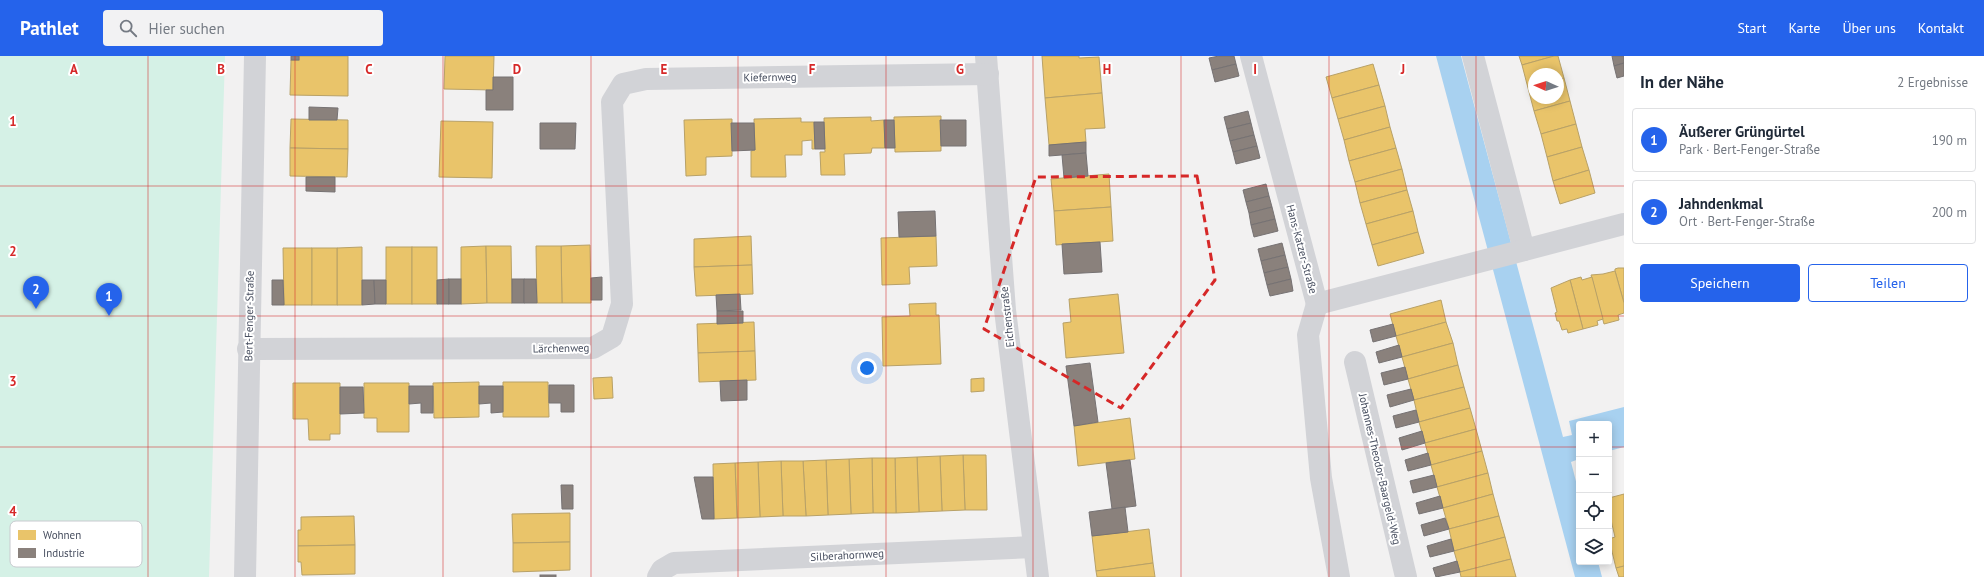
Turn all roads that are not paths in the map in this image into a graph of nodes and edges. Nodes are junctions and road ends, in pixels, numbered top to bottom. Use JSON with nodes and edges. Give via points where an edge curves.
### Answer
{"nodes":[{"id":1,"x":255,"y":56,"type":"edge"},
{"id":2,"x":1251,"y":56,"type":"edge"},
{"id":3,"x":1473,"y":56,"type":"edge"},
{"id":4,"x":987,"y":65,"type":"edge"},
{"id":5,"x":624,"y":84,"type":"joint"},
{"id":6,"x":1624,"y":224,"type":"edge"},
{"id":7,"x":1520,"y":251,"type":"junction"},
{"id":8,"x":1317,"y":304,"type":"junction"},
{"id":9,"x":248,"y":349,"type":"junction"},
{"id":10,"x":1355,"y":362,"type":"dead end"},
{"id":11,"x":1034,"y":547,"type":"junction"},
{"id":12,"x":660,"y":574,"type":"edge"},
{"id":13,"x":245,"y":577,"type":"edge"},
{"id":14,"x":1038,"y":577,"type":"edge"},
{"id":15,"x":1339,"y":577,"type":"edge"},
{"id":16,"x":1406,"y":577,"type":"edge"}],
"edges":[{"from":1,"to":9,"type":"street","name":"Bert-Fenger-Straße"},
{"from":2,"to":8,"type":"street","name":"Hans-Katzer-Straße"},
{"from":3,"to":7,"type":"street"},
{"from":4,"to":5,"type":"street","name":"Kiefernweg","via":[[646,79]]},
{"from":4,"to":11,"type":"street","name":"Eichenstraße","via":[[1006,310]]},
{"from":5,"to":9,"type":"street","name":"Lärchenweg","via":[[612,102],[622,304],[612,337],[593,348]]},
{"from":6,"to":7,"type":"street","name":"Hans-Katzer-Straße"},
{"from":7,"to":8,"type":"street","name":"Hans-Katzer-Straße"},
{"from":8,"to":15,"type":"street","via":[[1308,335],[1321,478]]},
{"from":9,"to":13,"type":"street","name":"Bert-Fenger-Straße"},
{"from":10,"to":16,"type":"street","name":"Johannes-Theodor-Baargeld-Weg"},
{"from":11,"to":12,"type":"street","name":"Silberahornweg","via":[[681,562],[674,563]]},
{"from":11,"to":14,"type":"street","name":"Eichenstraße"}]}
